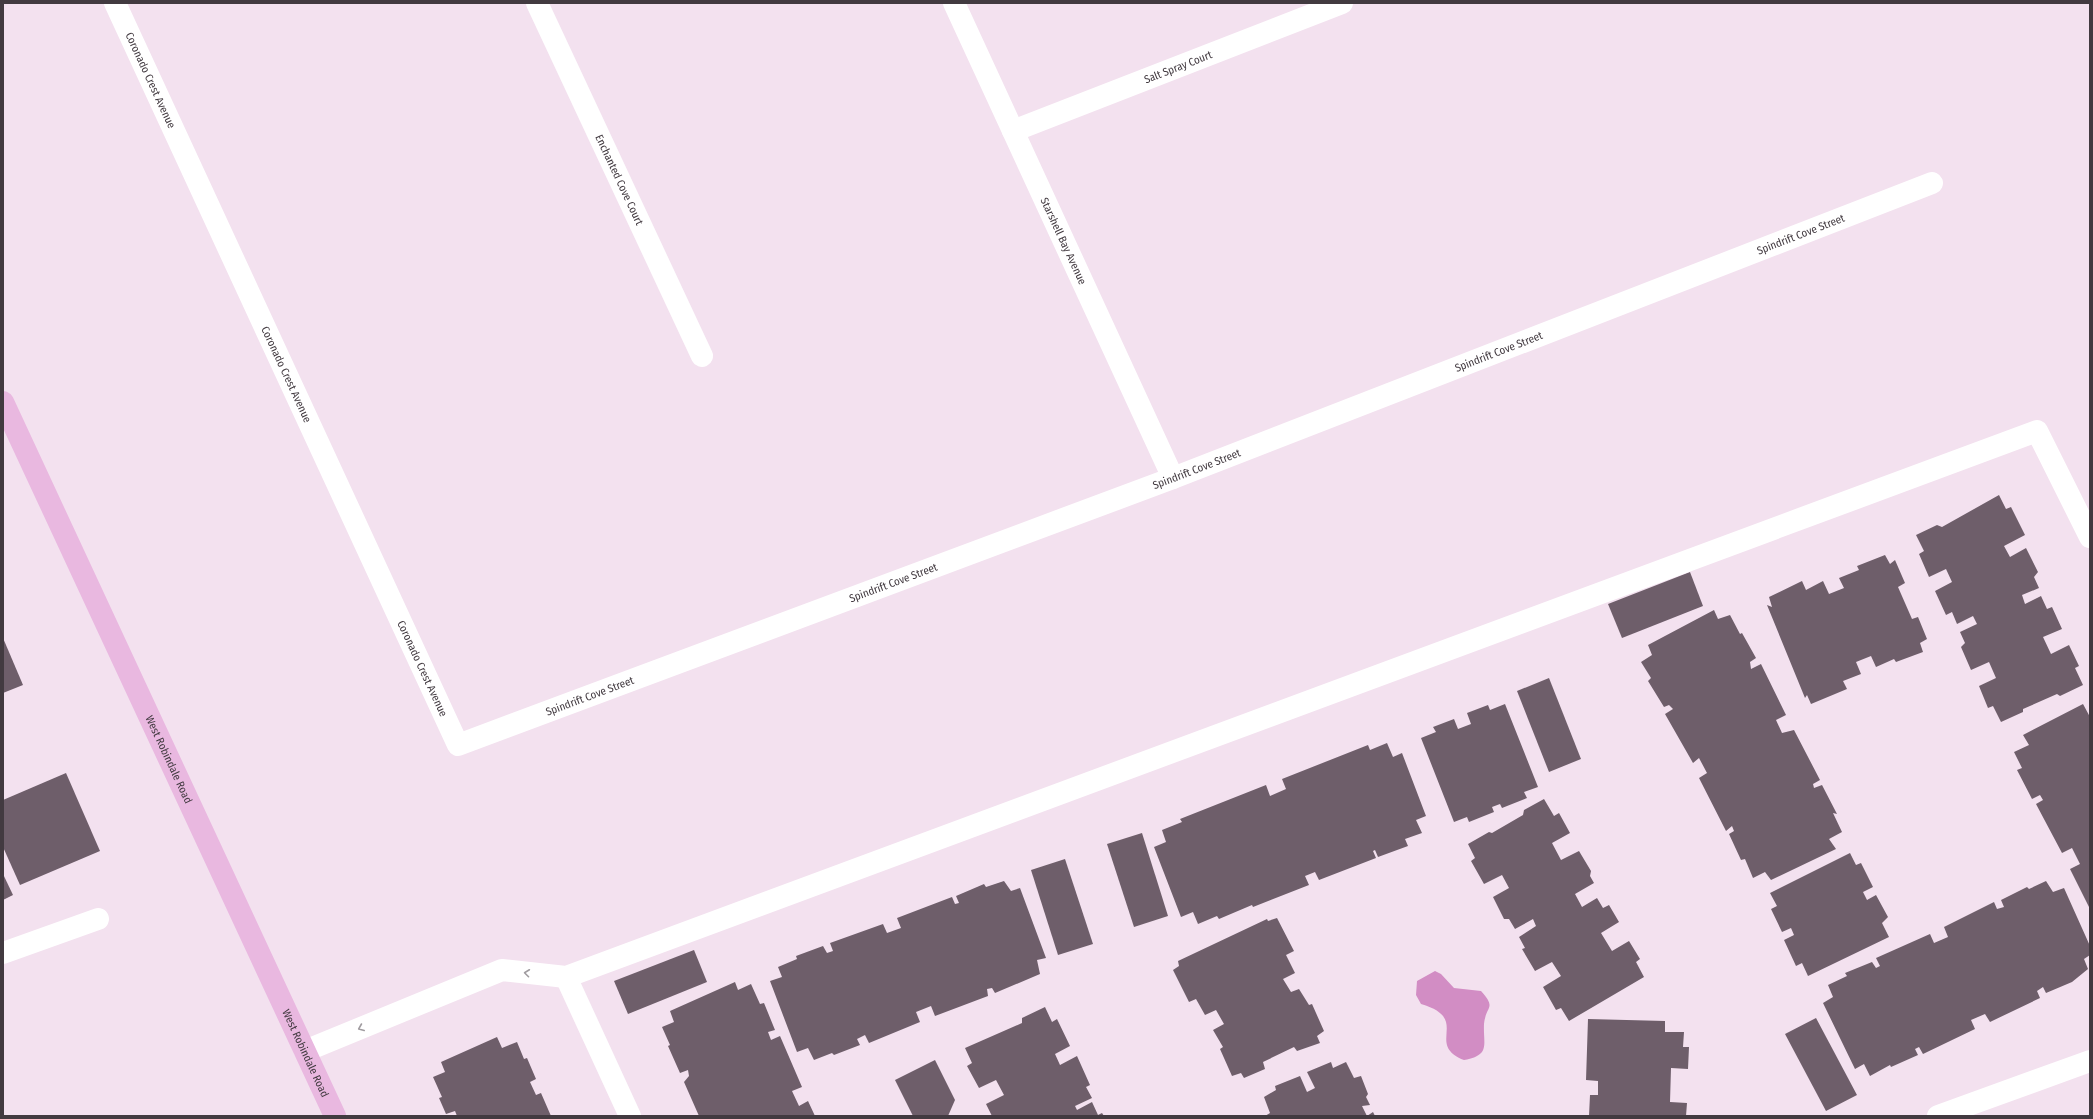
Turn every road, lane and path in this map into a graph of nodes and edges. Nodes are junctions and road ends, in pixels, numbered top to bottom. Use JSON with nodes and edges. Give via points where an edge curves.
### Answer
{"nodes":[{"id":1,"x":116,"y":3,"type":"edge"},
{"id":2,"x":537,"y":3,"type":"edge"},
{"id":3,"x":954,"y":3,"type":"edge"},
{"id":4,"x":1342,"y":3,"type":"edge"},
{"id":5,"x":1014,"y":131,"type":"junction"},
{"id":6,"x":1932,"y":183,"type":"dead end"},
{"id":7,"x":702,"y":356,"type":"dead end"},
{"id":8,"x":3,"y":402,"type":"edge"},
{"id":9,"x":1173,"y":478,"type":"junction"},
{"id":10,"x":2090,"y":537,"type":"edge"},
{"id":11,"x":458,"y":745,"type":"joint"},
{"id":12,"x":98,"y":919,"type":"dead end"},
{"id":13,"x":3,"y":954,"type":"edge"},
{"id":14,"x":566,"y":977,"type":"junction"},
{"id":15,"x":305,"y":1051,"type":"junction"},
{"id":16,"x":2090,"y":1061,"type":"edge"},
{"id":17,"x":334,"y":1116,"type":"edge"},
{"id":18,"x":630,"y":1116,"type":"edge"},
{"id":19,"x":1938,"y":1116,"type":"edge"}],
"edges":[{"from":1,"to":11,"type":"street","name":"Coronado Crest Avenue"},
{"from":2,"to":7,"type":"street","name":"Enchanted Cove Court"},
{"from":3,"to":5,"type":"street","name":"Starshell Bay Avenue"},
{"from":4,"to":5,"type":"street","name":"Salt Spray Court"},
{"from":5,"to":9,"type":"street","name":"Starshell Bay Avenue"},
{"from":6,"to":9,"type":"street","name":"Spindrift Cove Street"},
{"from":8,"to":15,"type":"main road","name":"West Robindale Road"},
{"from":9,"to":11,"type":"street","name":"Spindrift Cove Street"},
{"from":10,"to":14,"type":"street","via":[[2036,431]]},
{"from":12,"to":13,"type":"street"},
{"from":14,"to":15,"type":"street","one_way":true,"via":[[502,970]]},
{"from":14,"to":18,"type":"street"},
{"from":15,"to":17,"type":"main road","name":"West Robindale Road"},
{"from":16,"to":19,"type":"street"}]}
